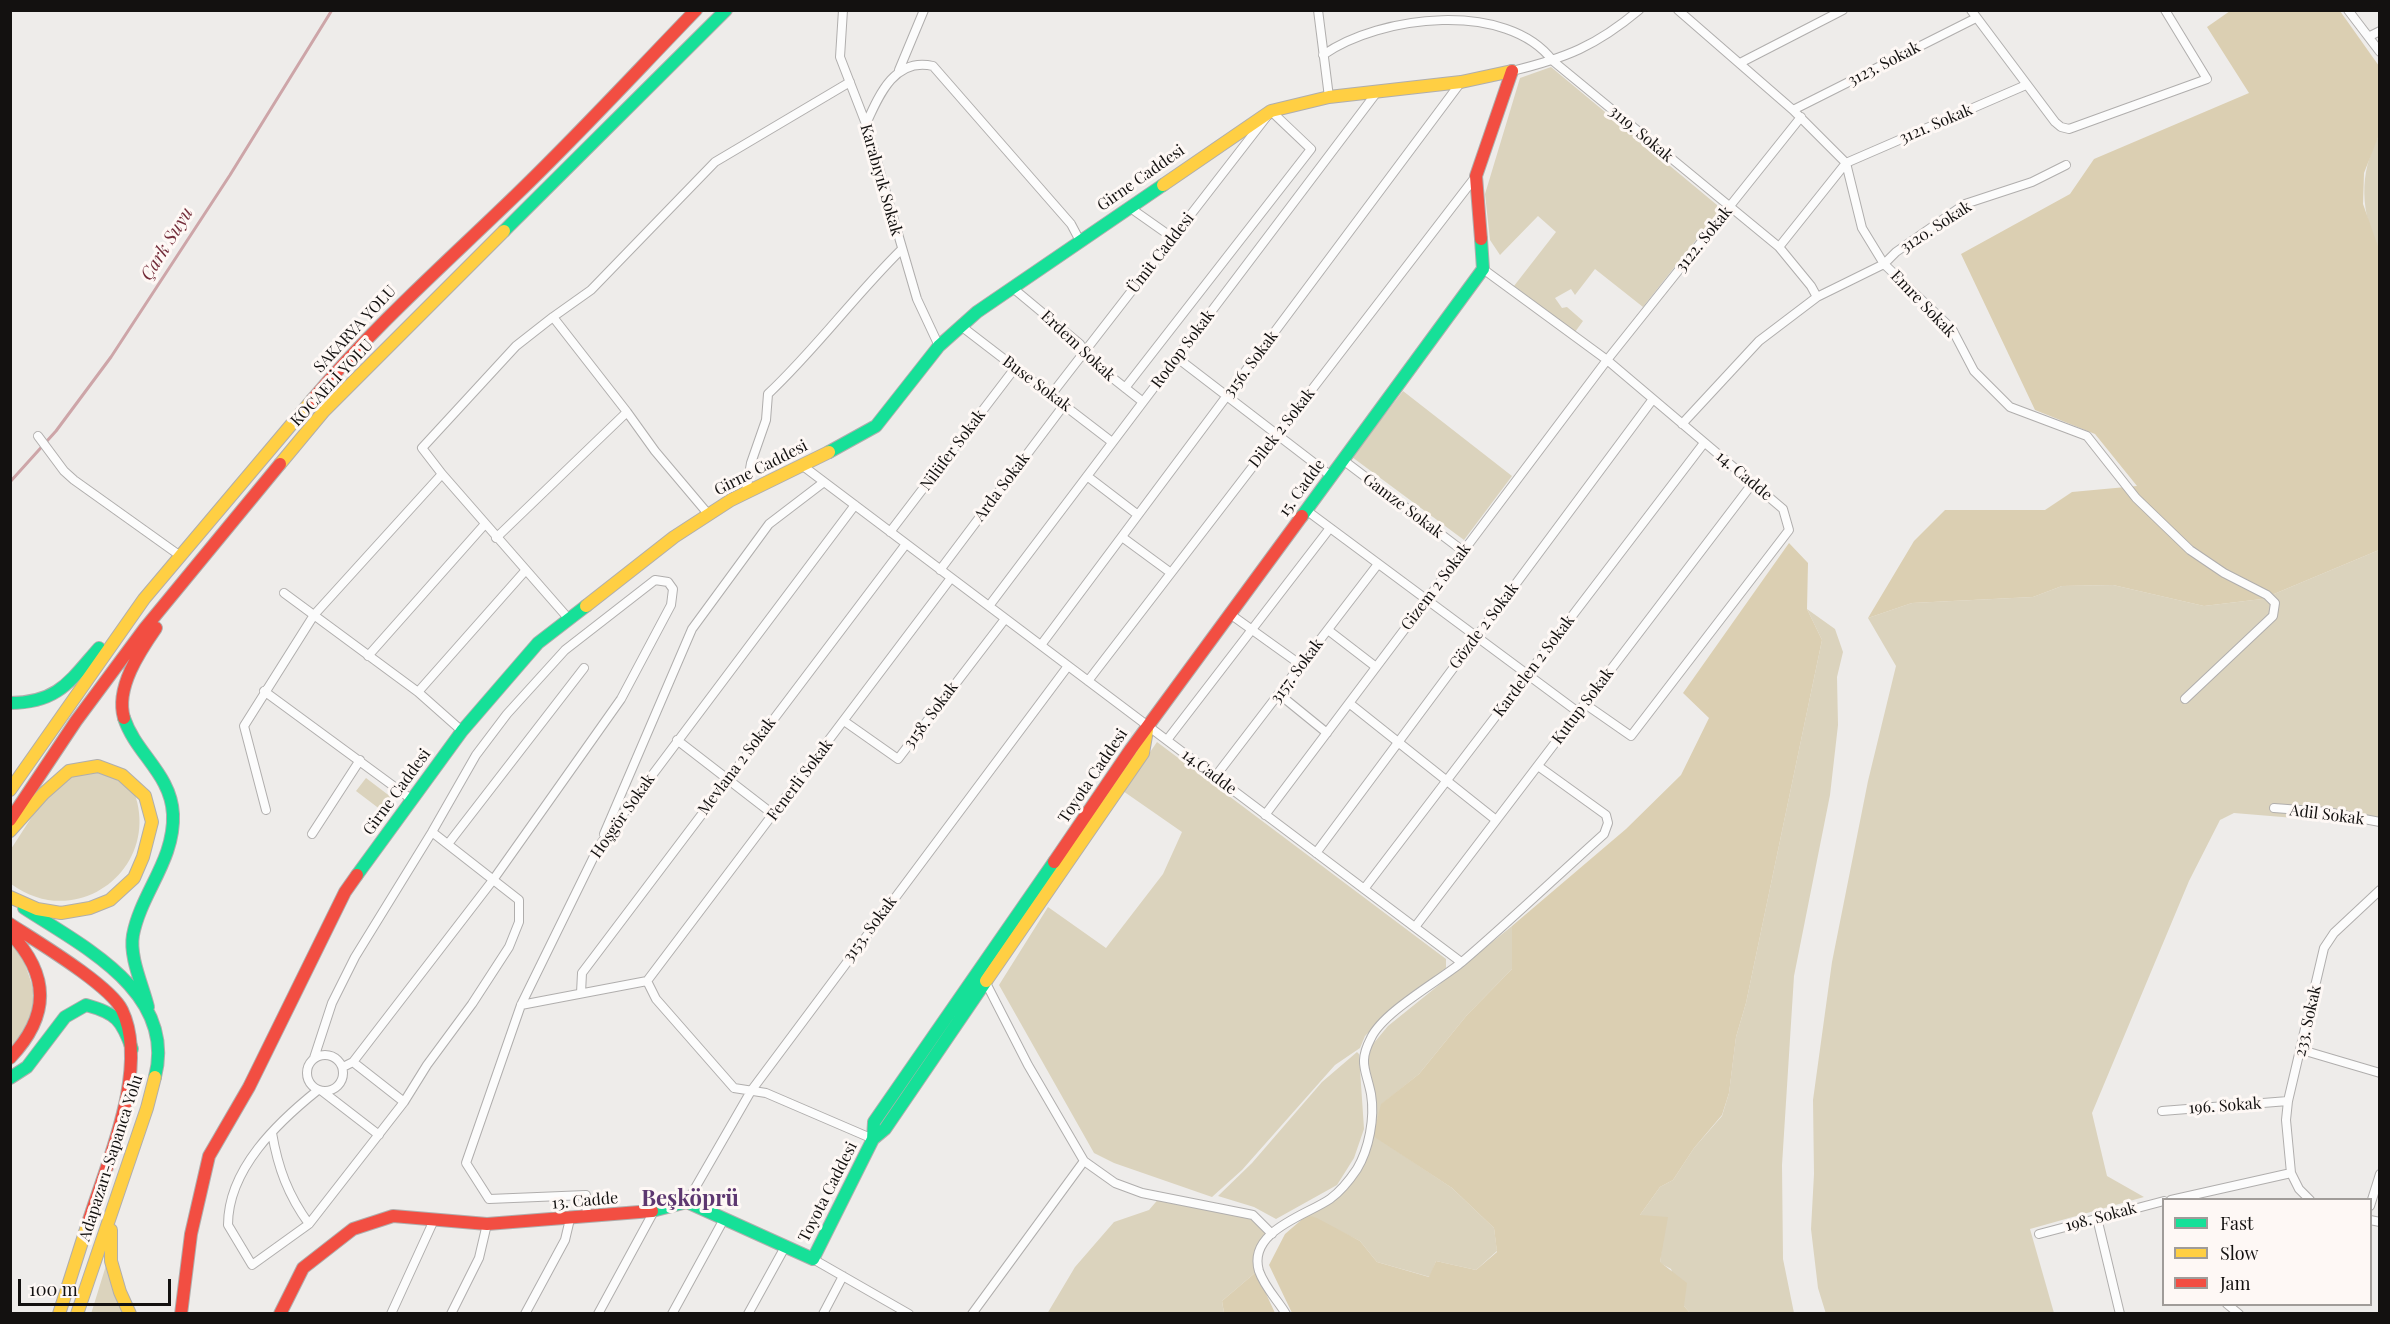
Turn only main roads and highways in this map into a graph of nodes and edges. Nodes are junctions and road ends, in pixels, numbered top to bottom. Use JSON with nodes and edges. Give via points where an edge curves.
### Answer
{"nodes":[{"id":1,"x":696,"y":10,"type":"edge"},
{"id":2,"x":726,"y":10,"type":"edge"},
{"id":3,"x":1483,"y":269,"type":"joint"},
{"id":4,"x":249,"y":503,"type":"junction"},
{"id":5,"x":144,"y":599,"type":"junction"},
{"id":6,"x":10,"y":703,"type":"edge"},
{"id":7,"x":1148,"y":726,"type":"joint"},
{"id":8,"x":10,"y":790,"type":"edge"},
{"id":9,"x":10,"y":820,"type":"edge"},
{"id":10,"x":10,"y":831,"type":"edge"},
{"id":11,"x":10,"y":898,"type":"edge"},
{"id":12,"x":10,"y":924,"type":"edge"},
{"id":13,"x":10,"y":933,"type":"edge"},
{"id":14,"x":148,"y":1007,"type":"junction"},
{"id":15,"x":132,"y":1048,"type":"junction"},
{"id":16,"x":10,"y":1058,"type":"edge"},
{"id":17,"x":10,"y":1078,"type":"edge"},
{"id":18,"x":115,"y":1200,"type":"junction"},
{"id":19,"x":785,"y":1247,"type":"joint"},
{"id":20,"x":59,"y":1314,"type":"edge"},
{"id":21,"x":77,"y":1314,"type":"edge"},
{"id":22,"x":130,"y":1314,"type":"edge"},
{"id":23,"x":181,"y":1314,"type":"edge"},
{"id":24,"x":279,"y":1314,"type":"edge"}],
"edges":[{"from":1,"to":5,"type":"main road","name":"SAKARYA YOLU","via":[[518,193],[351,354]]},
{"from":2,"to":4,"type":"main road","name":"KOCAELİ YOLU","via":[[324,411]]},
{"from":3,"to":7,"type":"main road","name":"15. Cadde"},
{"from":3,"to":23,"type":"main road","name":"Girne Caddesi","via":[[1476,176],[1512,70],[1461,82],[1329,97],[1271,111],[961,326],[939,346],[876,426],[709,515],[568,618],[538,643],[462,731],[345,892],[249,1088],[209,1156],[191,1233]]},
{"from":4,"to":9,"type":"main road","name":"KOCAELİ YOLU","via":[[145,628]]},
{"from":4,"to":14,"type":"main road","via":[[146,642],[125,685],[125,722],[164,776],[173,816],[168,854],[132,938]]},
{"from":5,"to":6,"type":"main road","via":[[54,697],[31,704]]},
{"from":5,"to":8,"type":"main road","name":"SAKARYA YOLU"},
{"from":7,"to":19,"type":"main road","name":"Toyota Caddesi","via":[[981,980],[874,1122],[873,1139],[813,1259]]},
{"from":10,"to":11,"type":"main road","via":[[69,771],[98,766],[122,775],[145,796],[152,822],[134,878],[110,900],[61,913]]},
{"from":11,"to":14,"type":"main road","name":"Adapazarı-Sapanca Yolu","via":[[112,966]]},
{"from":12,"to":15,"type":"main road","name":"Adapazarı-Sapanca Yolu","via":[[93,980],[122,1009]]},
{"from":13,"to":16,"type":"main road","via":[[19,941],[36,975],[41,1007],[26,1042]]},
{"from":14,"to":18,"type":"main road","name":"Adapazarı-Sapanca Yolu","via":[[158,1065]]},
{"from":15,"to":17,"type":"main road","via":[[122,1021],[105,1010],[86,1005],[64,1018],[36,1055],[17,1076]]},
{"from":15,"to":20,"type":"main road","name":"Adapazarı-Sapanca Yolu","via":[[130,1088]]},
{"from":18,"to":21,"type":"main road","name":"Adapazarı-Sapanca Yolu"},
{"from":18,"to":22,"type":"main road","via":[[109,1247],[111,1268]]},
{"from":19,"to":24,"type":"main road","name":"13. Cadde","via":[[687,1202],[654,1211],[487,1224],[393,1216],[352,1229],[303,1268]]}]}
